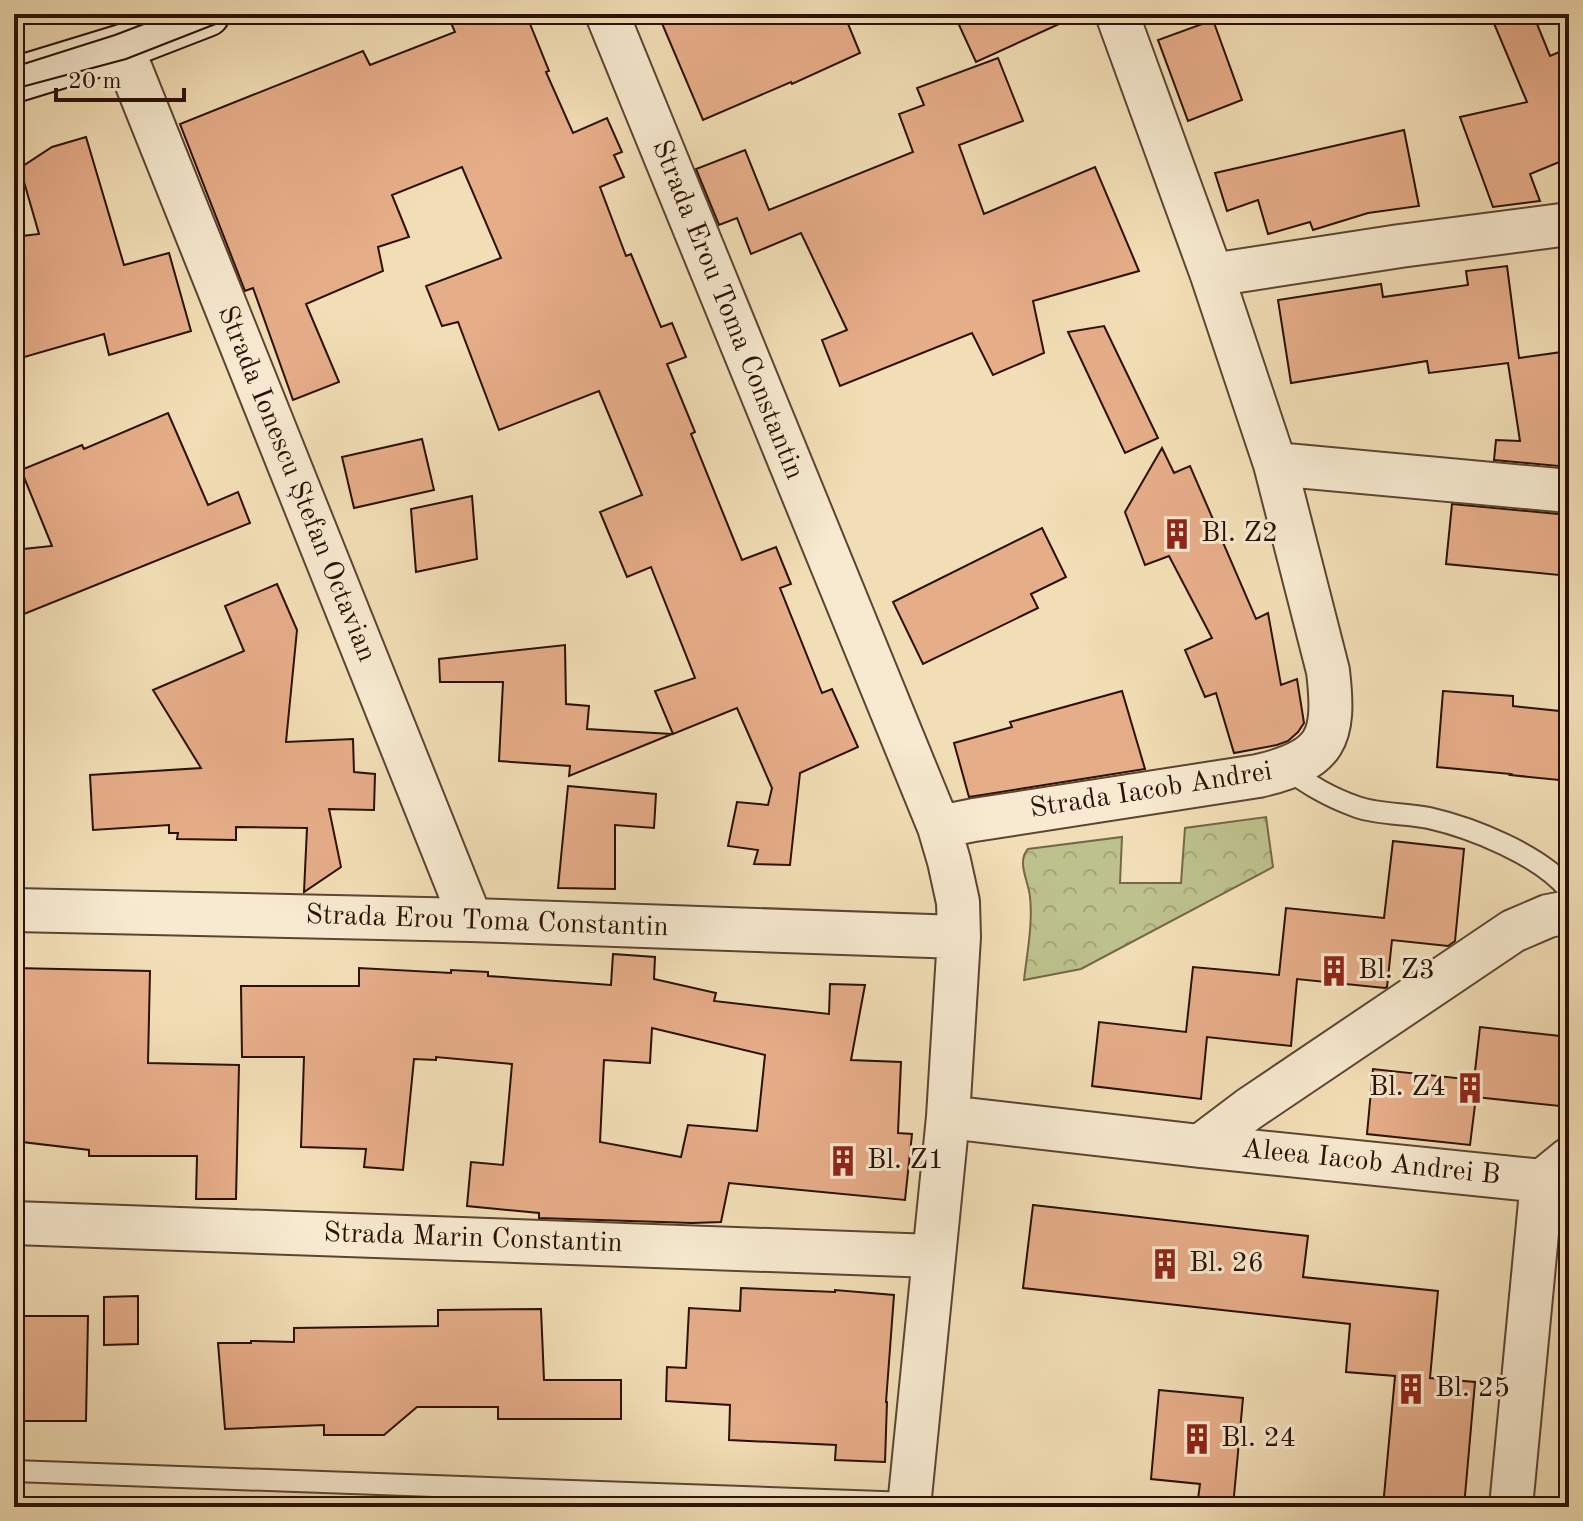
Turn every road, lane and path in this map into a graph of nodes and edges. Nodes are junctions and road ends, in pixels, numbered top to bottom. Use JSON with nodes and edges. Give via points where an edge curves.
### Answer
{"nodes":[{"id":1,"x":207,"y":14,"type":"edge"},
{"id":2,"x":607,"y":14,"type":"edge"},
{"id":3,"x":1117,"y":14,"type":"edge"},
{"id":4,"x":122,"y":47,"type":"junction"},
{"id":5,"x":14,"y":80,"type":"edge"},
{"id":6,"x":1569,"y":224,"type":"edge"},
{"id":7,"x":1212,"y":275,"type":"junction"},
{"id":8,"x":1275,"y":464,"type":"junction"},
{"id":9,"x":1569,"y":491,"type":"edge"},
{"id":10,"x":1287,"y":769,"type":"junction"},
{"id":11,"x":939,"y":827,"type":"junction"},
{"id":12,"x":1569,"y":890,"type":"edge"},
{"id":13,"x":14,"y":910,"type":"edge"},
{"id":14,"x":1569,"y":912,"type":"edge"},
{"id":15,"x":471,"y":920,"type":"junction"},
{"id":16,"x":959,"y":937,"type":"junction"},
{"id":17,"x":948,"y":1117,"type":"junction"},
{"id":18,"x":1200,"y":1146,"type":"junction"},
{"id":19,"x":1555,"y":1170,"type":"edge"},
{"id":20,"x":14,"y":1223,"type":"edge"},
{"id":21,"x":933,"y":1256,"type":"junction"},
{"id":22,"x":14,"y":1471,"type":"edge"},
{"id":23,"x":689,"y":1501,"type":"edge"},
{"id":24,"x":909,"y":1505,"type":"edge"},
{"id":25,"x":1511,"y":1507,"type":"edge"}],
"edges":[{"from":1,"to":4,"type":"main road"},
{"from":2,"to":11,"type":"street","name":"Strada Erou Toma Constantin"},
{"from":3,"to":7,"type":"street","name":"Strada Iacob Andrei"},
{"from":4,"to":5,"type":"main road"},
{"from":4,"to":15,"type":"street","name":"Strada Ionescu Ștefan Octavian"},
{"from":6,"to":7,"type":"street"},
{"from":7,"to":8,"type":"street","name":"Strada Iacob Andrei"},
{"from":8,"to":9,"type":"street"},
{"from":8,"to":10,"type":"street","name":"Strada Iacob Andrei","via":[[1331,699],[1327,734],[1319,748]]},
{"from":10,"to":11,"type":"street","name":"Strada Iacob Andrei"},
{"from":10,"to":12,"type":"lane","via":[[1321,792],[1360,808],[1429,818],[1479,834],[1534,860]]},
{"from":11,"to":16,"type":"street","via":[[958,902]]},
{"from":13,"to":15,"type":"street","name":"Strada Erou Toma Constantin"},
{"from":14,"to":18,"type":"street","name":"Aleea Iacob Andrei B","via":[[1513,931]]},
{"from":15,"to":16,"type":"street","name":"Strada Erou Toma Constantin"},
{"from":16,"to":17,"type":"street"},
{"from":17,"to":18,"type":"street","name":"Aleea Iacob Andrei B"},
{"from":17,"to":21,"type":"street"},
{"from":18,"to":19,"type":"street","name":"Aleea Iacob Andrei B"},
{"from":19,"to":25,"type":"street"},
{"from":20,"to":21,"type":"street","name":"Strada Marin Constantin"},
{"from":21,"to":24,"type":"street"},
{"from":22,"to":23,"type":"lane"},
{"from":23,"to":24,"type":"lane"}]}
